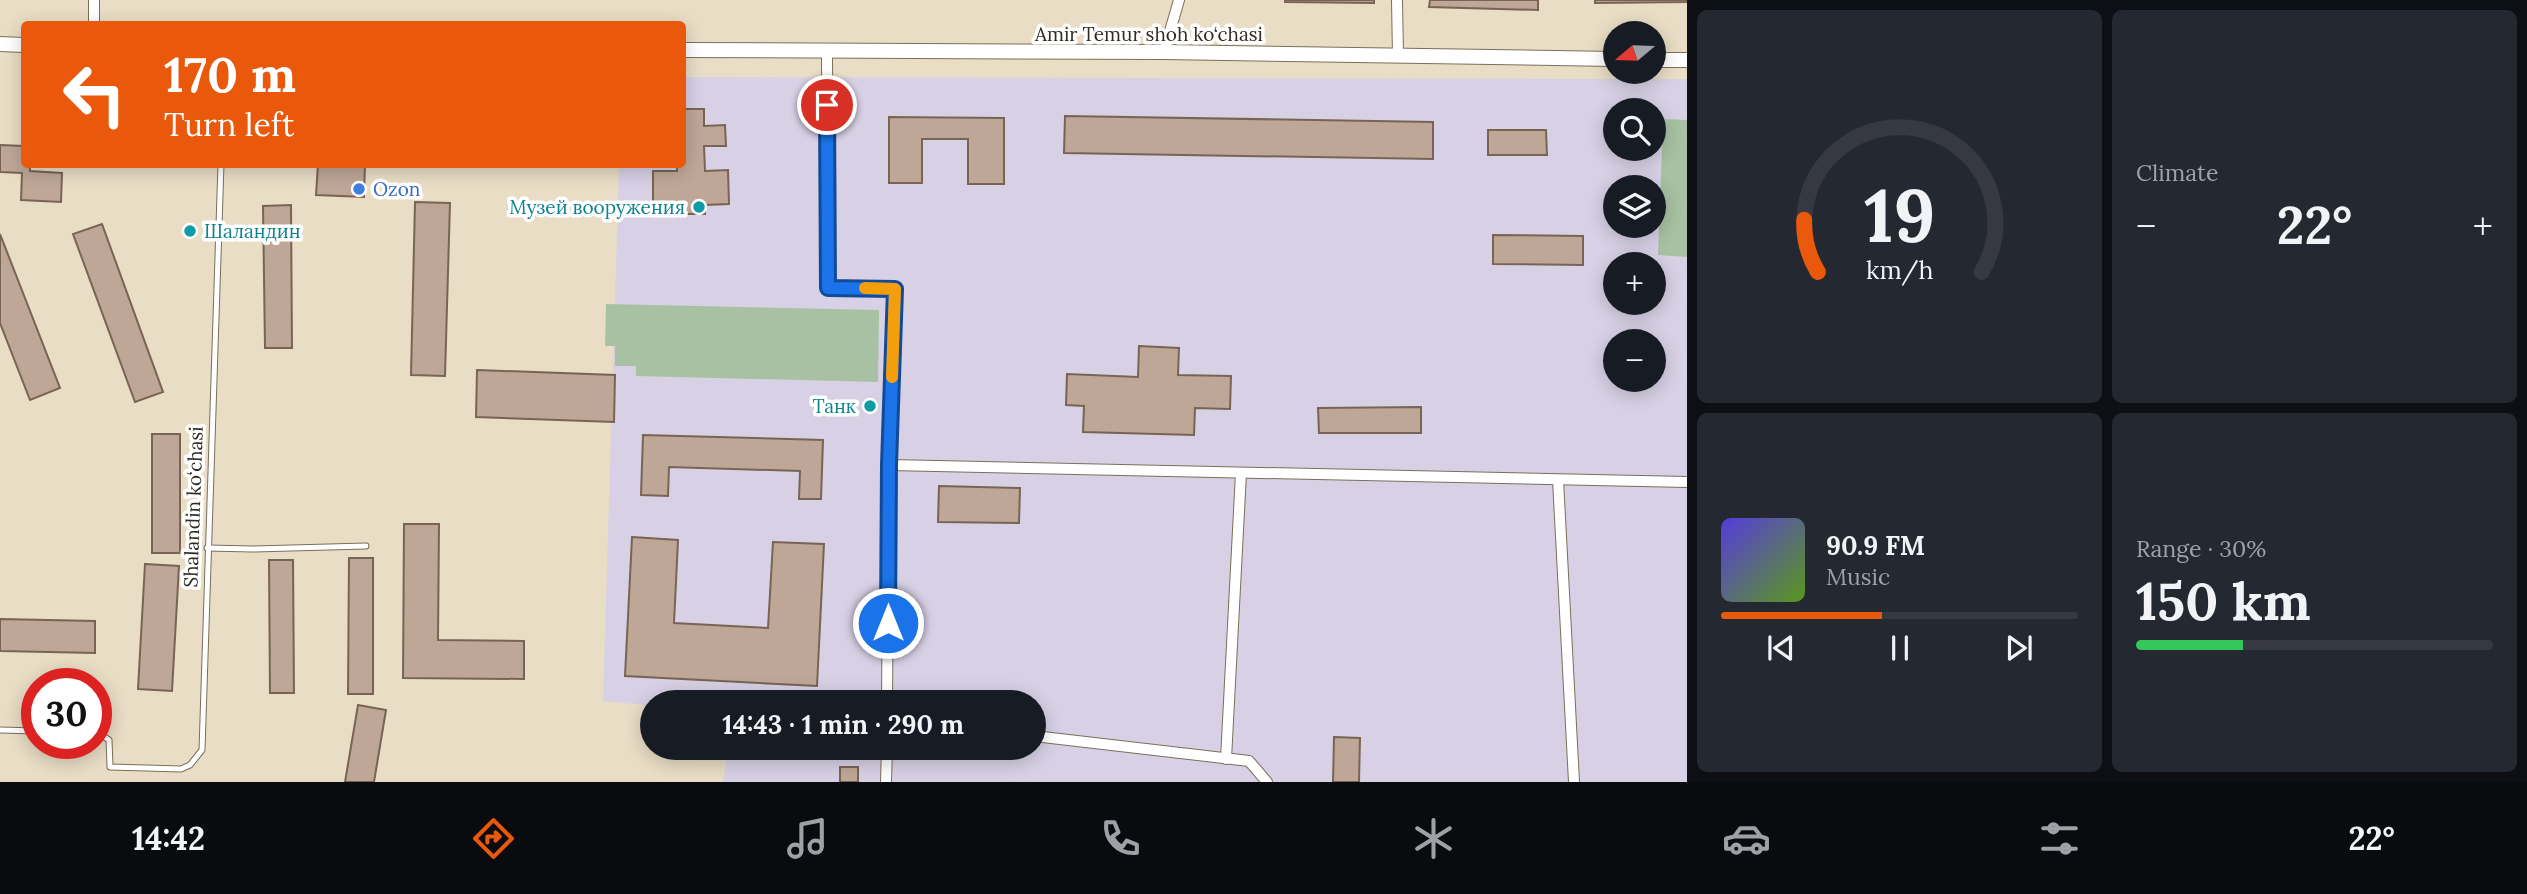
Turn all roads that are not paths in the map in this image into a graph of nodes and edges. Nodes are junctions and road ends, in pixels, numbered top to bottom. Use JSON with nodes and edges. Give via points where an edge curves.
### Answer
{"nodes":[{"id":1,"x":94,"y":0,"type":"edge"},
{"id":2,"x":1179,"y":0,"type":"edge"},
{"id":3,"x":1397,"y":0,"type":"edge"},
{"id":4,"x":94,"y":21,"type":"edge"},
{"id":5,"x":0,"y":44,"type":"edge"},
{"id":6,"x":21,"y":45,"type":"edge"},
{"id":7,"x":686,"y":50,"type":"edge"},
{"id":8,"x":827,"y":52,"type":"junction"},
{"id":9,"x":1164,"y":52,"type":"junction"},
{"id":10,"x":1398,"y":56,"type":"junction"},
{"id":11,"x":1603,"y":59,"type":"edge"},
{"id":12,"x":1666,"y":60,"type":"edge"},
{"id":13,"x":1687,"y":60,"type":"edge"},
{"id":14,"x":221,"y":168,"type":"edge"},
{"id":15,"x":889,"y":465,"type":"junction"},
{"id":16,"x":1241,"y":473,"type":"junction"},
{"id":17,"x":1559,"y":480,"type":"junction"},
{"id":18,"x":1687,"y":482,"type":"edge"},
{"id":19,"x":366,"y":546,"type":"dead end"},
{"id":20,"x":207,"y":548,"type":"junction"},
{"id":21,"x":887,"y":690,"type":"edge"},
{"id":22,"x":0,"y":730,"type":"edge"},
{"id":23,"x":21,"y":731,"type":"edge"},
{"id":24,"x":1046,"y":737,"type":"edge"},
{"id":25,"x":110,"y":759,"type":"edge"},
{"id":26,"x":1226,"y":759,"type":"junction"},
{"id":27,"x":887,"y":760,"type":"edge"},
{"id":28,"x":886,"y":782,"type":"edge"},
{"id":29,"x":1267,"y":782,"type":"edge"},
{"id":30,"x":1574,"y":782,"type":"edge"}],
"edges":[{"from":1,"to":4,"type":"street"},
{"from":2,"to":9,"type":"street"},
{"from":3,"to":10,"type":"street"},
{"from":5,"to":6,"type":"main road"},
{"from":7,"to":8,"type":"main road","name":"Amir Temur shoh ko‘chasi"},
{"from":8,"to":9,"type":"main road","name":"Amir Temur shoh ko‘chasi"},
{"from":8,"to":15,"type":"street","via":[[828,288],[895,289]]},
{"from":9,"to":10,"type":"main road","name":"Amir Temur shoh ko‘chasi"},
{"from":10,"to":11,"type":"main road","name":"Amir Temur shoh ko‘chasi"},
{"from":12,"to":13,"type":"main road"},
{"from":14,"to":20,"type":"lane","name":"Shalandin ko‘chasi"},
{"from":15,"to":16,"type":"street"},
{"from":15,"to":21,"type":"street"},
{"from":16,"to":17,"type":"street"},
{"from":16,"to":26,"type":"street"},
{"from":17,"to":18,"type":"street"},
{"from":17,"to":30,"type":"street"},
{"from":19,"to":20,"type":"lane"},
{"from":20,"to":25,"type":"lane","name":"Shalandin ko‘chasi","via":[[202,750],[191,765],[181,769],[110,767]]},
{"from":22,"to":23,"type":"lane"},
{"from":24,"to":26,"type":"street"},
{"from":26,"to":29,"type":"street","via":[[1249,761]]},
{"from":27,"to":28,"type":"street"}]}
